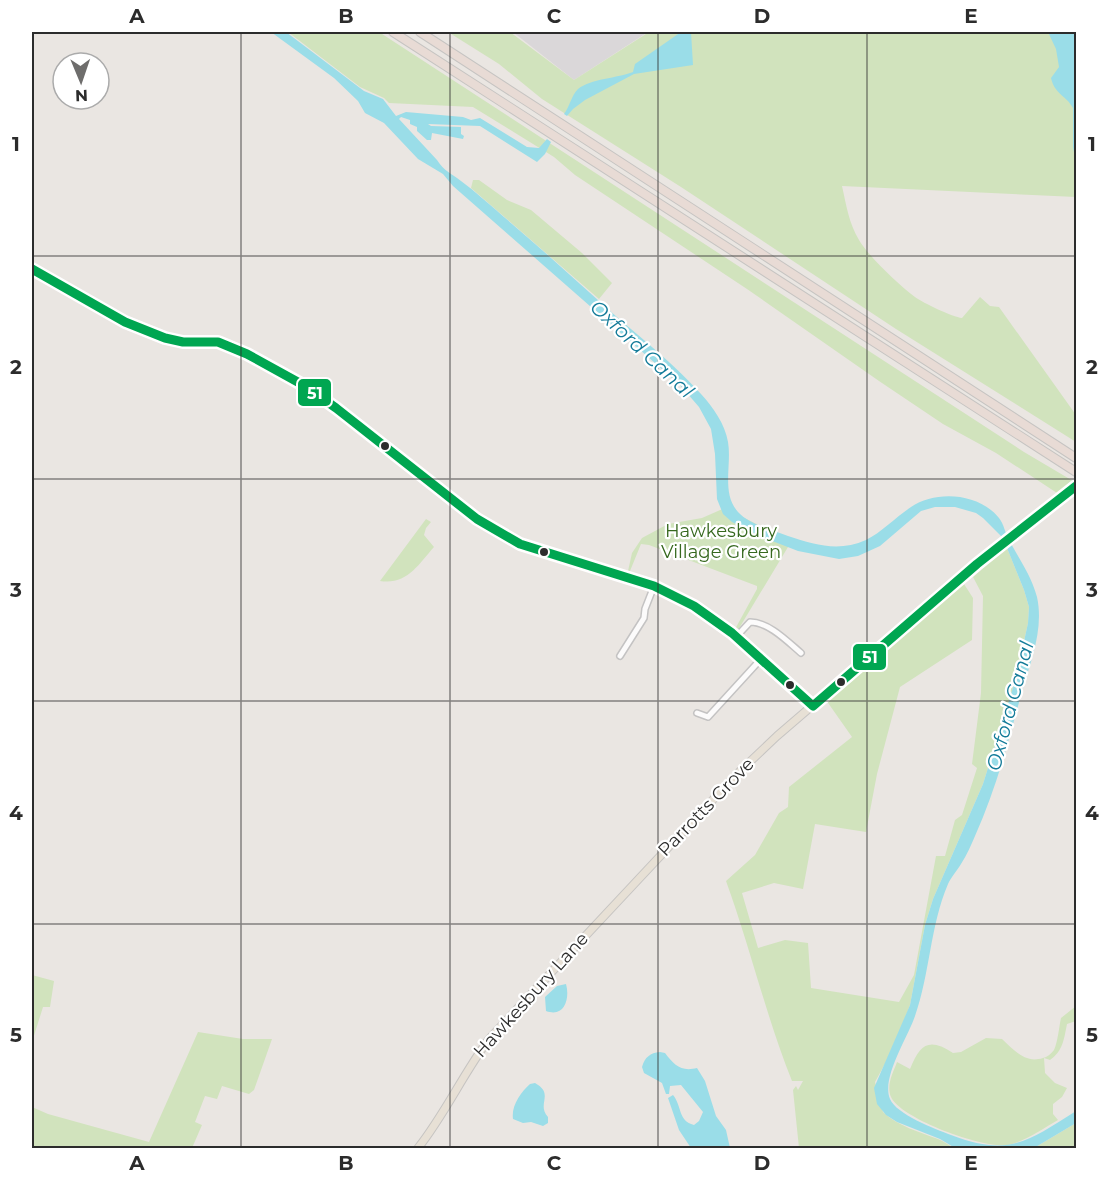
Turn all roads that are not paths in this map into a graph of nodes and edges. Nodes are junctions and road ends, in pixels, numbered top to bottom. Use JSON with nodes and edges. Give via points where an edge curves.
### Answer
{"nodes":[{"id":1,"x":393,"y":32,"type":"edge"},
{"id":2,"x":420,"y":32,"type":"edge"},
{"id":3,"x":32,"y":268,"type":"edge"},
{"id":4,"x":1077,"y":458,"type":"edge"},
{"id":5,"x":1077,"y":472,"type":"edge"},
{"id":6,"x":1077,"y":486,"type":"edge"},
{"id":7,"x":654,"y":586,"type":"junction"},
{"id":8,"x":736,"y":637,"type":"junction"},
{"id":9,"x":801,"y":653,"type":"dead end"},
{"id":10,"x":620,"y":654,"type":"dead end"},
{"id":11,"x":761,"y":658,"type":"junction"},
{"id":12,"x":813,"y":706,"type":"junction"},
{"id":13,"x":697,"y":713,"type":"dead end"},
{"id":14,"x":636,"y":879,"type":"joint"},
{"id":15,"x":418,"y":1149,"type":"edge"}],
"edges":[{"from":1,"to":5,"type":"highway"},
{"from":2,"to":4,"type":"highway"},
{"from":3,"to":7,"type":"street","via":[[125,322],[183,342],[218,342],[286,375],[336,408],[477,519],[520,544]]},
{"from":6,"to":12,"type":"main road","name":"Parrotts Grove","via":[[977,564]]},
{"from":7,"to":8,"type":"street","via":[[719,622]]},
{"from":7,"to":10,"type":"street","via":[[644,618]]},
{"from":8,"to":9,"type":"street","via":[[750,622],[756,622],[781,635]]},
{"from":8,"to":11,"type":"street"},
{"from":11,"to":12,"type":"street"},
{"from":11,"to":13,"type":"street","via":[[708,717]]},
{"from":12,"to":14,"type":"main road","name":"Parrotts Grove","via":[[737,774]]},
{"from":14,"to":15,"type":"main road","name":"Hawkesbury Lane","via":[[489,1039]]}]}
